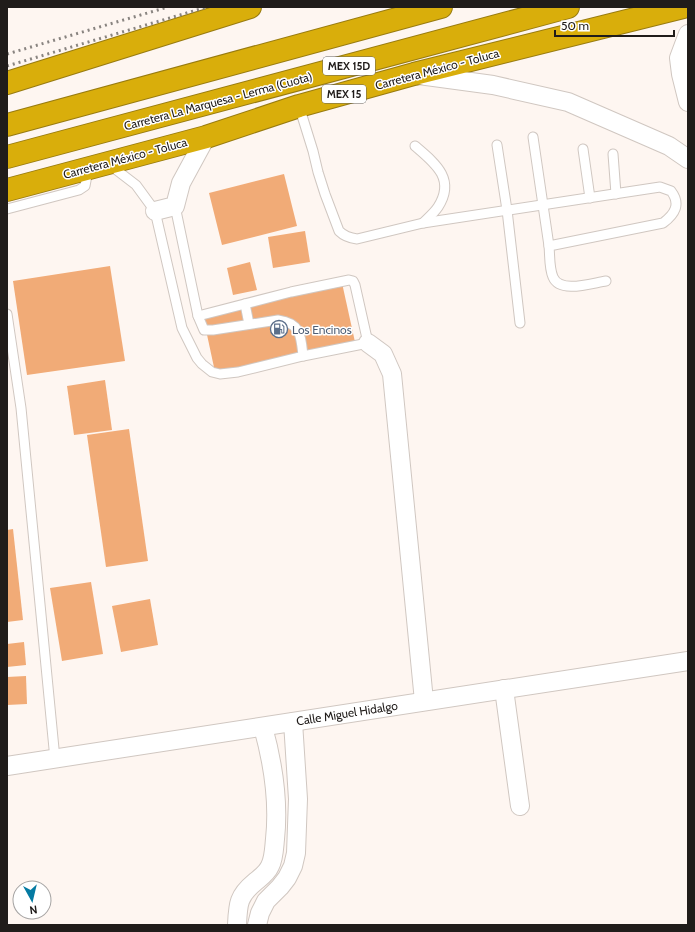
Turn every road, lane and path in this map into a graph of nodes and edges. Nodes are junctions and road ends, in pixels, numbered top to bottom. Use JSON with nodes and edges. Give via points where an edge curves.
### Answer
{"nodes":[{"id":1,"x":250,"y":7,"type":"edge"},
{"id":2,"x":441,"y":7,"type":"edge"},
{"id":3,"x":568,"y":7,"type":"edge"},
{"id":4,"x":683,"y":7,"type":"edge"},
{"id":5,"x":688,"y":34,"type":"edge"},
{"id":6,"x":414,"y":74,"type":"junction"},
{"id":7,"x":7,"y":83,"type":"edge"},
{"id":8,"x":688,"y":102,"type":"edge"},
{"id":9,"x":299,"y":106,"type":"junction"},
{"id":10,"x":7,"y":125,"type":"edge"},
{"id":11,"x":206,"y":136,"type":"junction"},
{"id":12,"x":533,"y":138,"type":"dead end"},
{"id":13,"x":497,"y":145,"type":"dead end"},
{"id":14,"x":415,"y":146,"type":"dead end"},
{"id":15,"x":583,"y":149,"type":"dead end"},
{"id":16,"x":613,"y":154,"type":"dead end"},
{"id":17,"x":7,"y":157,"type":"edge"},
{"id":18,"x":688,"y":159,"type":"edge"},
{"id":19,"x":97,"y":165,"type":"junction"},
{"id":20,"x":7,"y":190,"type":"edge"},
{"id":21,"x":616,"y":194,"type":"junction"},
{"id":22,"x":590,"y":198,"type":"junction"},
{"id":23,"x":543,"y":205,"type":"junction"},
{"id":24,"x":175,"y":206,"type":"junction"},
{"id":25,"x":7,"y":209,"type":"edge"},
{"id":26,"x":507,"y":210,"type":"junction"},
{"id":27,"x":155,"y":211,"type":"junction"},
{"id":28,"x":423,"y":223,"type":"junction"},
{"id":29,"x":549,"y":246,"type":"junction"},
{"id":30,"x":606,"y":281,"type":"dead end"},
{"id":31,"x":245,"y":304,"type":"junction"},
{"id":32,"x":7,"y":314,"type":"edge"},
{"id":33,"x":198,"y":316,"type":"junction"},
{"id":34,"x":520,"y":323,"type":"dead end"},
{"id":35,"x":249,"y":324,"type":"junction"},
{"id":36,"x":368,"y":343,"type":"junction"},
{"id":37,"x":9,"y":344,"type":"edge"},
{"id":38,"x":302,"y":356,"type":"junction"},
{"id":39,"x":688,"y":661,"type":"edge"},
{"id":40,"x":504,"y":689,"type":"junction"},
{"id":41,"x":424,"y":701,"type":"junction"},
{"id":42,"x":293,"y":722,"type":"junction"},
{"id":43,"x":263,"y":727,"type":"junction"},
{"id":44,"x":295,"y":758,"type":"junction"},
{"id":45,"x":55,"y":759,"type":"junction"},
{"id":46,"x":272,"y":762,"type":"junction"},
{"id":47,"x":7,"y":766,"type":"edge"},
{"id":48,"x":520,"y":806,"type":"dead end"},
{"id":49,"x":277,"y":824,"type":"junction"},
{"id":50,"x":297,"y":825,"type":"junction"},
{"id":51,"x":237,"y":925,"type":"edge"},
{"id":52,"x":257,"y":925,"type":"edge"}],
"edges":[{"from":1,"to":7,"type":"highway"},
{"from":2,"to":10,"type":"highway","number":"MEX 15D"},
{"from":3,"to":17,"type":"highway","name":"Carretera La Marquesa - Lerma (Cuota)","number":"MEX 15D"},
{"from":4,"to":6,"type":"highway","name":"Carretera México - Toluca","number":"MEX 15"},
{"from":5,"to":8,"type":"street","via":[[679,58]]},
{"from":6,"to":9,"type":"highway","name":"Carretera México - Toluca","number":"MEX 15"},
{"from":6,"to":18,"type":"street","via":[[493,85],[568,102],[669,146]]},
{"from":9,"to":11,"type":"highway","name":"Carretera México - Toluca","number":"MEX 15"},
{"from":9,"to":28,"type":"lane","via":[[325,194],[342,234],[357,239]]},
{"from":11,"to":19,"type":"highway","name":"Carretera México - Toluca","number":"MEX 15"},
{"from":11,"to":24,"type":"street","via":[[182,183]]},
{"from":12,"to":23,"type":"lane"},
{"from":13,"to":26,"type":"lane"},
{"from":14,"to":28,"type":"lane","via":[[438,167],[443,174],[445,185],[444,195],[437,208]]},
{"from":15,"to":22,"type":"lane"},
{"from":16,"to":21,"type":"lane"},
{"from":19,"to":20,"type":"highway","name":"Carretera México - Toluca","number":"MEX 15"},
{"from":19,"to":25,"type":"lane","via":[[85,186],[79,190]]},
{"from":19,"to":27,"type":"lane","via":[[136,185]]},
{"from":21,"to":22,"type":"lane"},
{"from":21,"to":29,"type":"lane","via":[[660,187],[674,195],[675,210],[671,217],[662,222]]},
{"from":22,"to":23,"type":"lane"},
{"from":23,"to":26,"type":"lane"},
{"from":23,"to":29,"type":"lane"},
{"from":24,"to":27,"type":"street"},
{"from":24,"to":33,"type":"lane"},
{"from":26,"to":28,"type":"lane"},
{"from":26,"to":34,"type":"lane"},
{"from":27,"to":38,"type":"lane","via":[[182,328],[202,364],[212,372],[220,374]]},
{"from":29,"to":30,"type":"lane","via":[[553,279],[558,284],[573,286]]},
{"from":31,"to":33,"type":"lane"},
{"from":31,"to":35,"type":"lane"},
{"from":31,"to":36,"type":"lane","via":[[353,281]]},
{"from":32,"to":37,"type":"lane"},
{"from":33,"to":35,"type":"lane","via":[[205,331]]},
{"from":35,"to":38,"type":"lane","via":[[278,320],[293,324],[299,332]]},
{"from":36,"to":38,"type":"lane"},
{"from":36,"to":41,"type":"street","via":[[383,354],[392,374]]},
{"from":37,"to":45,"type":"lane","via":[[21,408]]},
{"from":39,"to":40,"type":"street","name":"Calle Miguel Hidalgo"},
{"from":40,"to":41,"type":"street","name":"Calle Miguel Hidalgo"},
{"from":40,"to":48,"type":"street"},
{"from":41,"to":42,"type":"street","name":"Calle Miguel Hidalgo"},
{"from":42,"to":43,"type":"street","name":"Calle Miguel Hidalgo"},
{"from":42,"to":44,"type":"street"},
{"from":43,"to":45,"type":"street","name":"Calle Miguel Hidalgo"},
{"from":43,"to":46,"type":"street"},
{"from":44,"to":46,"type":"street"},
{"from":44,"to":50,"type":"street"},
{"from":45,"to":47,"type":"street","name":"Calle Miguel Hidalgo"},
{"from":46,"to":49,"type":"street"},
{"from":49,"to":50,"type":"street"},
{"from":49,"to":51,"type":"street","via":[[274,858],[269,868],[239,901]]},
{"from":50,"to":52,"type":"street","via":[[293,866],[287,878],[266,901]]}]}
